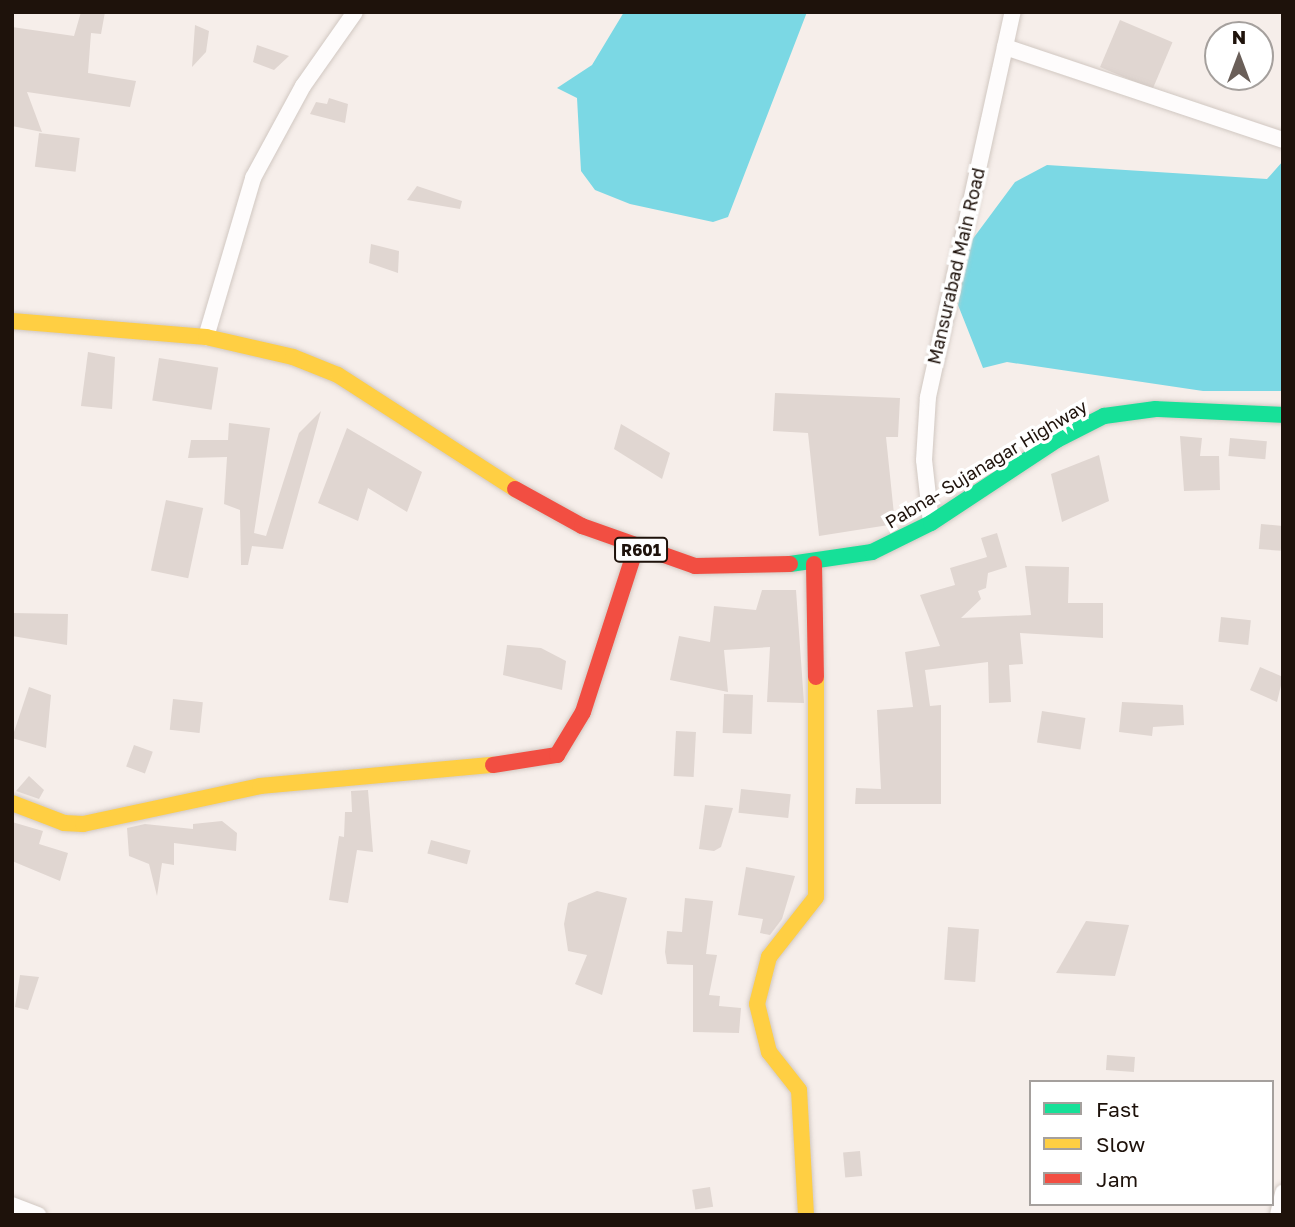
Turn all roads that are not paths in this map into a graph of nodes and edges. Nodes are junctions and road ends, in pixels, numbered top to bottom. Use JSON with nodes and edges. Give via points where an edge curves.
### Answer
{"nodes":[{"id":1,"x":355,"y":12,"type":"edge"},
{"id":2,"x":1013,"y":12,"type":"edge"},
{"id":3,"x":1005,"y":47,"type":"junction"},
{"id":4,"x":1283,"y":140,"type":"edge"},
{"id":5,"x":12,"y":321,"type":"edge"},
{"id":6,"x":206,"y":337,"type":"junction"},
{"id":7,"x":1283,"y":415,"type":"edge"},
{"id":8,"x":931,"y":523,"type":"junction"},
{"id":9,"x":636,"y":548,"type":"junction"},
{"id":10,"x":814,"y":564,"type":"junction"},
{"id":11,"x":12,"y":803,"type":"edge"},
{"id":12,"x":1283,"y":1193,"type":"edge"},
{"id":13,"x":12,"y":1205,"type":"edge"},
{"id":14,"x":38,"y":1215,"type":"edge"},
{"id":15,"x":806,"y":1215,"type":"edge"},
{"id":16,"x":1278,"y":1215,"type":"edge"}],
"edges":[{"from":1,"to":6,"type":"street","via":[[303,86],[253,178]]},
{"from":2,"to":3,"type":"street","name":"Mansurabad Main Road"},
{"from":3,"to":4,"type":"street"},
{"from":3,"to":8,"type":"street","name":"Mansurabad Main Road","via":[[928,397],[924,460]]},
{"from":5,"to":6,"type":"street","name":"Pabna- Sujanagar Highway","number":"R601"},
{"from":6,"to":9,"type":"street","name":"Pabna- Sujanagar Highway","number":"R601","via":[[293,357],[338,375],[479,469],[582,526]]},
{"from":7,"to":8,"type":"street","name":"Pabna- Sujanagar Highway","number":"R601","via":[[1156,409],[1104,416],[1057,440]]},
{"from":8,"to":10,"type":"street","name":"Pabna- Sujanagar Highway","number":"R601","via":[[872,552]]},
{"from":9,"to":10,"type":"street","name":"Pabna- Sujanagar Highway","number":"R601","via":[[695,566]]},
{"from":9,"to":11,"type":"street","via":[[583,712],[557,755],[260,786],[83,824],[64,823]]},
{"from":10,"to":15,"type":"street","via":[[818,888],[816,897],[769,957],[757,1003],[769,1052],[799,1090]]},
{"from":12,"to":16,"type":"street"},
{"from":13,"to":14,"type":"street"}]}
